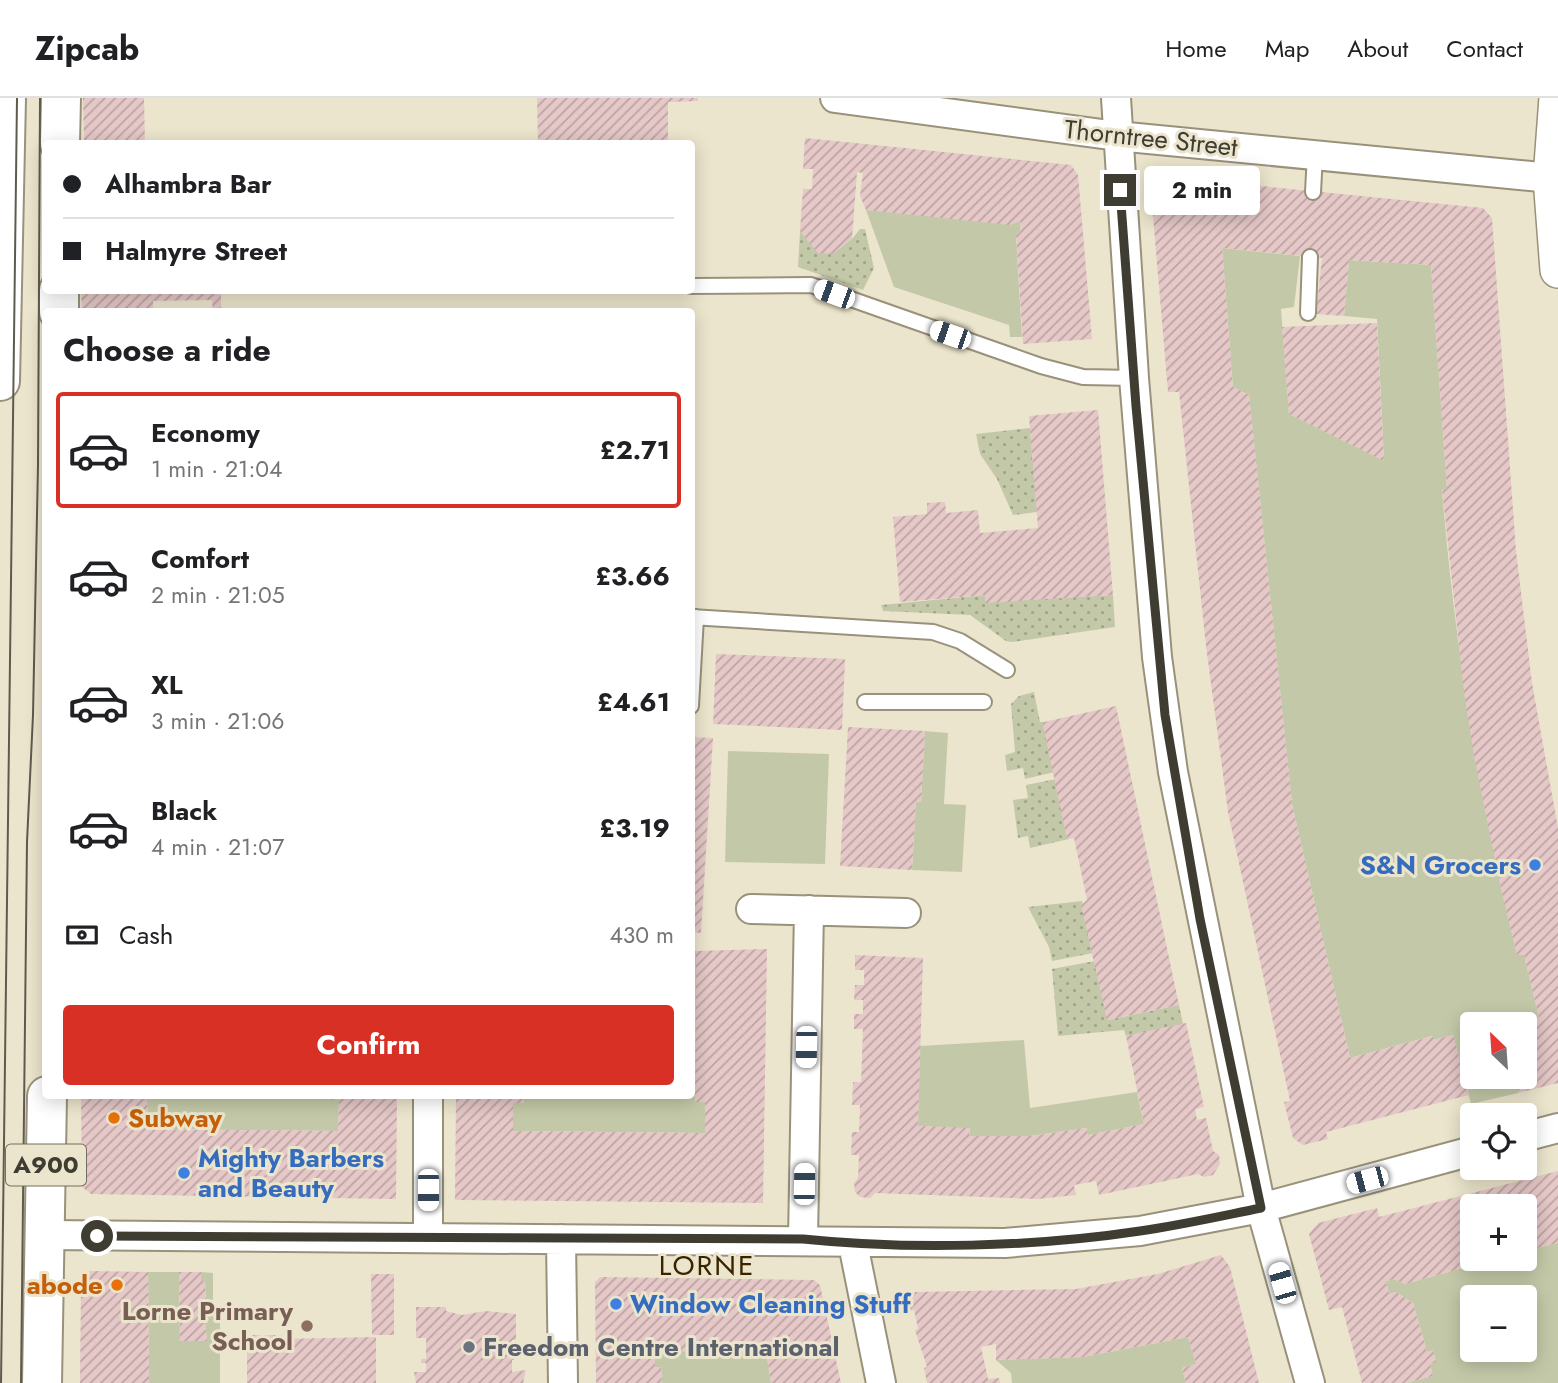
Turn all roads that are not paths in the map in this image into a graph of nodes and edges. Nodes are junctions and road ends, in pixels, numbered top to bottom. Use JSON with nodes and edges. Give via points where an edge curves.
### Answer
{"nodes":[{"id":1,"x":6,"y":98,"type":"edge"},
{"id":2,"x":61,"y":98,"type":"edge"},
{"id":3,"x":835,"y":98,"type":"edge"},
{"id":4,"x":1116,"y":98,"type":"edge"},
{"id":5,"x":1556,"y":98,"type":"edge"},
{"id":6,"x":1116,"y":136,"type":"junction"},
{"id":7,"x":60,"y":140,"type":"edge"},
{"id":8,"x":1315,"y":155,"type":"junction"},
{"id":9,"x":1551,"y":178,"type":"junction"},
{"id":10,"x":1313,"y":192,"type":"dead end"},
{"id":11,"x":1310,"y":257,"type":"dead end"},
{"id":12,"x":1558,"y":270,"type":"edge"},
{"id":13,"x":695,"y":286,"type":"edge"},
{"id":14,"x":1308,"y":313,"type":"dead end"},
{"id":15,"x":1134,"y":378,"type":"junction"},
{"id":16,"x":0,"y":381,"type":"edge"},
{"id":17,"x":695,"y":617,"type":"edge"},
{"id":18,"x":1006,"y":670,"type":"dead end"},
{"id":19,"x":864,"y":702,"type":"dead end"},
{"id":20,"x":984,"y":702,"type":"dead end"},
{"id":21,"x":751,"y":909,"type":"dead end"},
{"id":22,"x":809,"y":910,"type":"junction"},
{"id":23,"x":906,"y":913,"type":"dead end"},
{"id":24,"x":47,"y":1099,"type":"edge"},
{"id":25,"x":428,"y":1099,"type":"edge"},
{"id":26,"x":1558,"y":1128,"type":"edge"},
{"id":27,"x":1537,"y":1134,"type":"edge"},
{"id":28,"x":1460,"y":1154,"type":"edge"},
{"id":29,"x":1261,"y":1208,"type":"junction"},
{"id":30,"x":45,"y":1234,"type":"junction"},
{"id":31,"x":428,"y":1237,"type":"junction"},
{"id":32,"x":561,"y":1239,"type":"junction"},
{"id":33,"x":803,"y":1239,"type":"junction"},
{"id":34,"x":853,"y":1244,"type":"junction"},
{"id":35,"x":42,"y":1383,"type":"edge"},
{"id":36,"x":563,"y":1383,"type":"edge"},
{"id":37,"x":881,"y":1383,"type":"edge"},
{"id":38,"x":1310,"y":1383,"type":"edge"}],
"edges":[{"from":1,"to":16,"type":"main road"},
{"from":2,"to":7,"type":"main road"},
{"from":3,"to":6,"type":"street","name":"Thorntree Street"},
{"from":4,"to":6,"type":"street"},
{"from":5,"to":9,"type":"street"},
{"from":6,"to":8,"type":"street","name":"Thorntree Street"},
{"from":6,"to":15,"type":"street"},
{"from":8,"to":9,"type":"street","name":"Thorntree Street"},
{"from":8,"to":10,"type":"lane"},
{"from":9,"to":12,"type":"street"},
{"from":11,"to":14,"type":"lane"},
{"from":13,"to":15,"type":"lane","via":[[811,285],[1041,366],[1083,377]]},
{"from":15,"to":29,"type":"street","via":[[1157,657],[1173,772]]},
{"from":17,"to":18,"type":"lane","via":[[933,632],[960,641]]},
{"from":19,"to":20,"type":"lane"},
{"from":21,"to":22,"type":"street"},
{"from":22,"to":23,"type":"street"},
{"from":22,"to":33,"type":"street"},
{"from":24,"to":30,"type":"main road","number":"A900"},
{"from":25,"to":31,"type":"street"},
{"from":26,"to":27,"type":"street"},
{"from":28,"to":29,"type":"street"},
{"from":29,"to":34,"type":"street","via":[[1140,1231],[1064,1239]]},
{"from":29,"to":38,"type":"street"},
{"from":30,"to":31,"type":"street"},
{"from":30,"to":35,"type":"main road","number":"A900"},
{"from":31,"to":32,"type":"street"},
{"from":32,"to":33,"type":"street"},
{"from":32,"to":36,"type":"street"},
{"from":33,"to":34,"type":"street"},
{"from":34,"to":37,"type":"street"}]}
